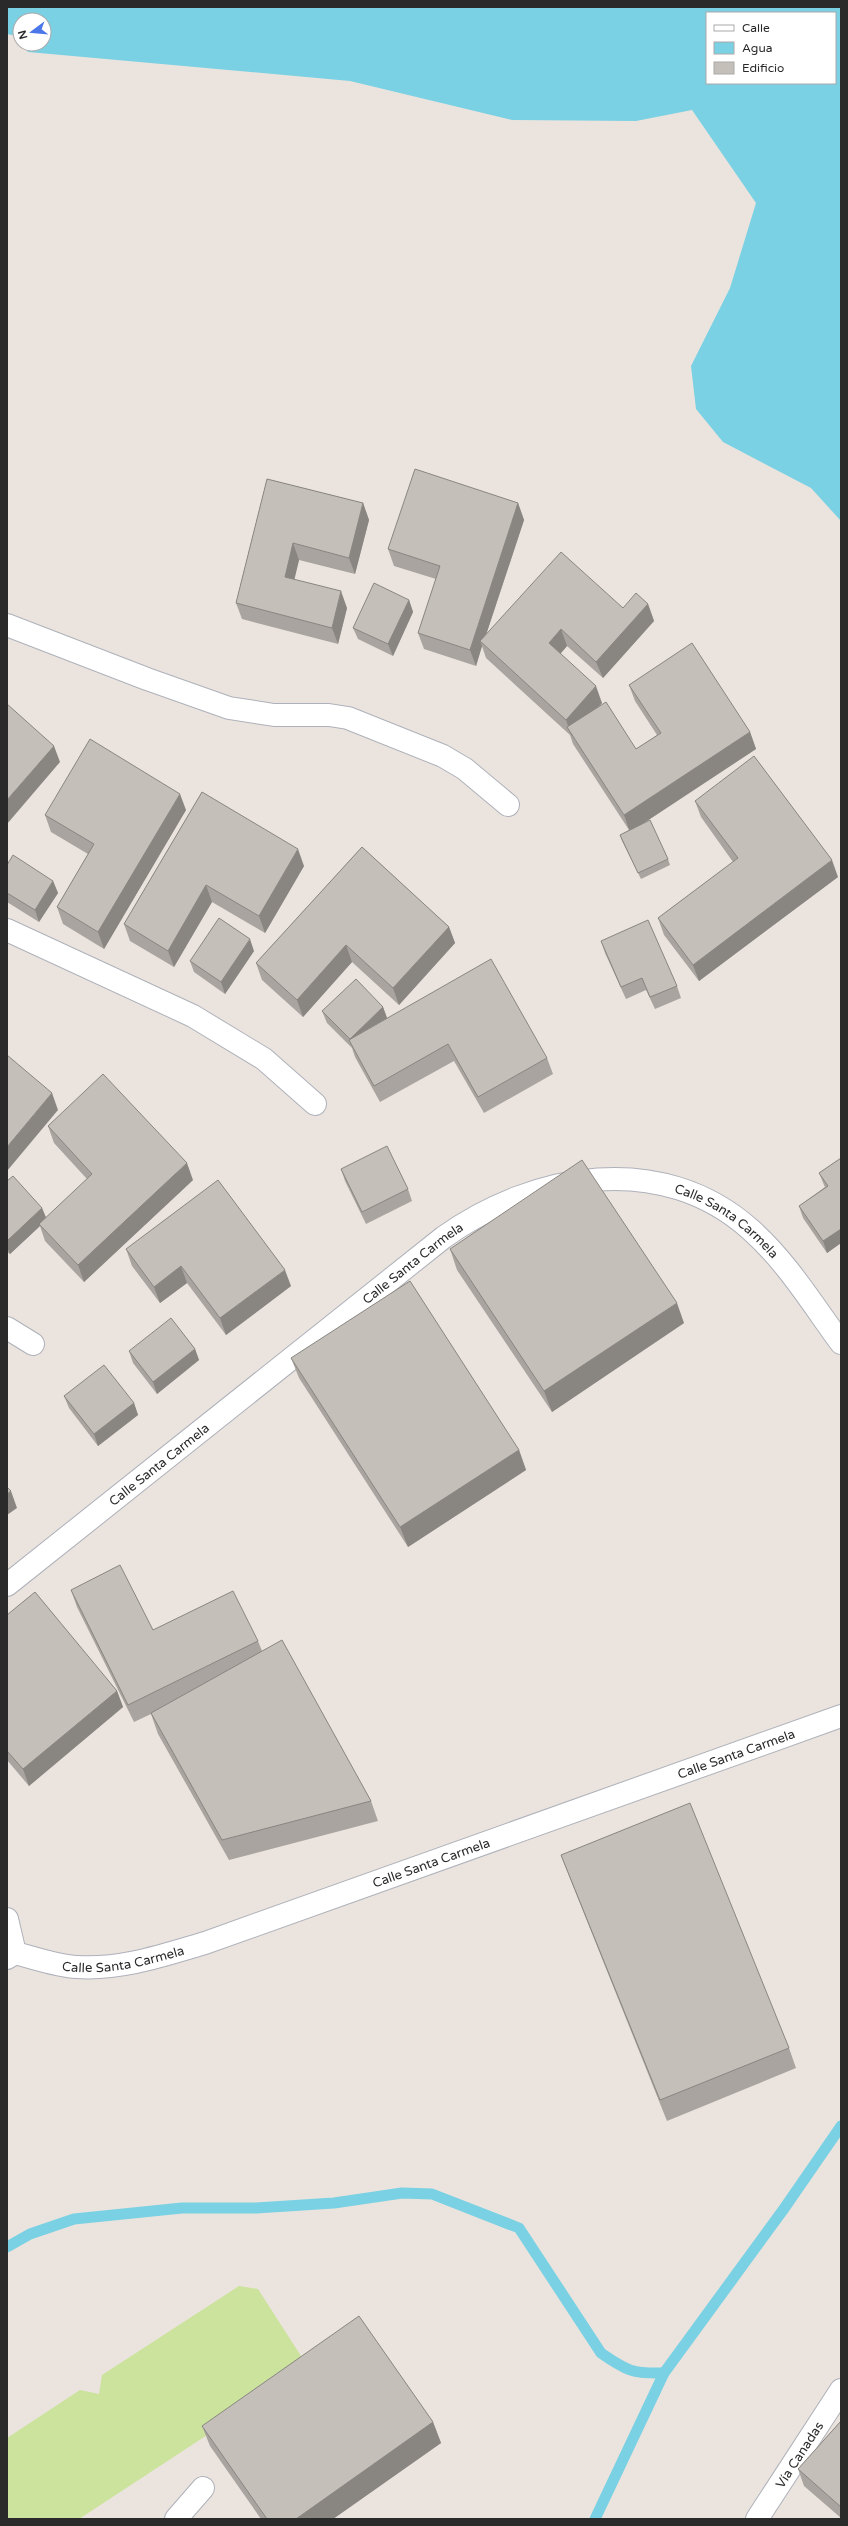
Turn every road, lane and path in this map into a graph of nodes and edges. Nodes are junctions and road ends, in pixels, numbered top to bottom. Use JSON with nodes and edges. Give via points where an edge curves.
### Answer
{"nodes":[{"id":1,"x":7,"y":625,"type":"edge"},
{"id":2,"x":508,"y":805,"type":"dead end"},
{"id":3,"x":7,"y":930,"type":"edge"},
{"id":4,"x":315,"y":1104,"type":"dead end"},
{"id":5,"x":7,"y":1328,"type":"edge"},
{"id":6,"x":841,"y":1343,"type":"edge"},
{"id":7,"x":33,"y":1344,"type":"dead end"},
{"id":8,"x":7,"y":1585,"type":"edge"},
{"id":9,"x":841,"y":1716,"type":"edge"},
{"id":10,"x":7,"y":1919,"type":"edge"},
{"id":11,"x":11,"y":1955,"type":"edge"},
{"id":12,"x":841,"y":2390,"type":"edge"},
{"id":13,"x":203,"y":2488,"type":"dead end"},
{"id":14,"x":176,"y":2519,"type":"edge"},
{"id":15,"x":757,"y":2519,"type":"edge"}],
"edges":[{"from":1,"to":2,"type":"street","via":[[229,708],[274,716],[329,715],[348,718],[443,756],[465,769]]},
{"from":3,"to":4,"type":"street","via":[[193,1016],[264,1059]]},
{"from":5,"to":7,"type":"street"},
{"from":6,"to":8,"type":"street","name":"Calle Santa Carmela","via":[[771,1249],[718,1205],[680,1190],[630,1180],[607,1178],[556,1184],[496,1205],[444,1237]]},
{"from":9,"to":11,"type":"street","name":"Calle Santa Carmela","via":[[205,1943],[153,1958],[113,1966],[76,1967]]},
{"from":10,"to":11,"type":"street","name":"Calle Santa Carmela"},
{"from":12,"to":15,"type":"street","name":"Vía Canadas"},
{"from":13,"to":14,"type":"street"}]}
